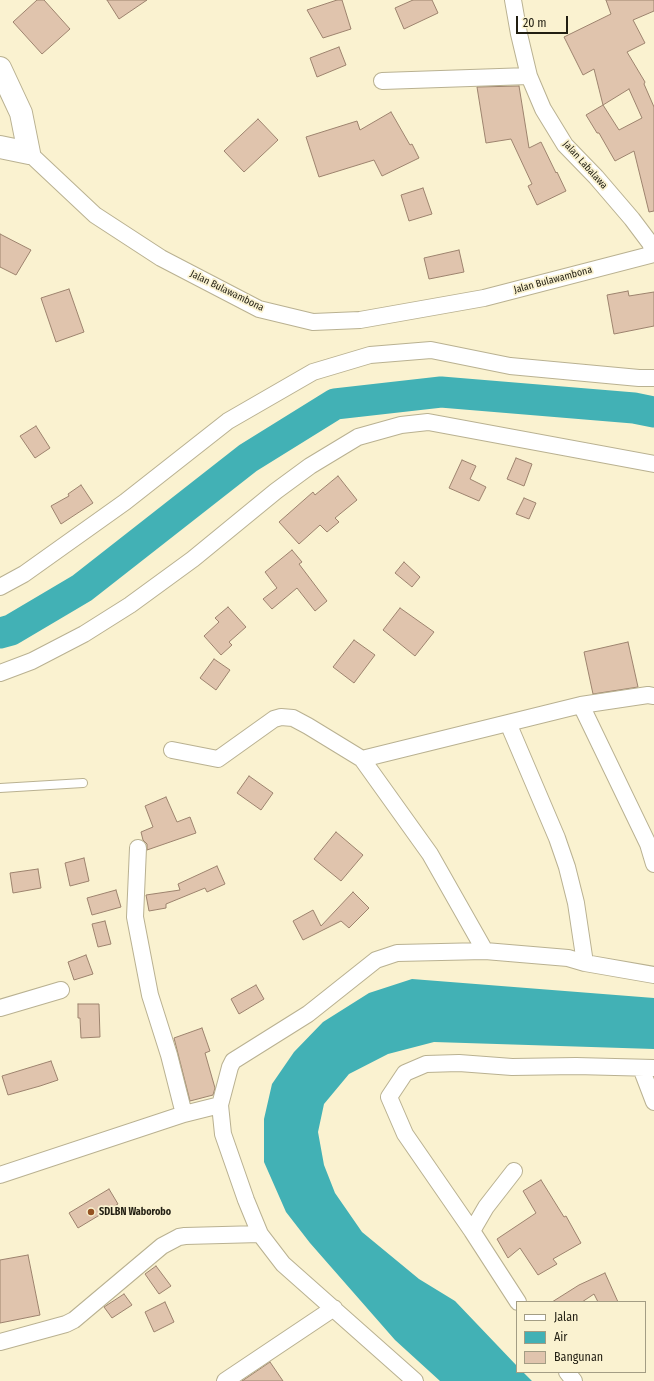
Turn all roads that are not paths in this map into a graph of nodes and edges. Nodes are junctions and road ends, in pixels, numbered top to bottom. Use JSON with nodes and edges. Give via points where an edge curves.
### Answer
{"nodes":[{"id":1,"x":513,"y":0,"type":"edge"},
{"id":2,"x":0,"y":68,"type":"edge"},
{"id":3,"x":529,"y":76,"type":"junction"},
{"id":4,"x":382,"y":81,"type":"dead end"},
{"id":5,"x":0,"y":148,"type":"edge"},
{"id":6,"x":29,"y":153,"type":"junction"},
{"id":7,"x":654,"y":254,"type":"edge"},
{"id":8,"x":654,"y":378,"type":"edge"},
{"id":9,"x":654,"y":464,"type":"edge"},
{"id":10,"x":0,"y":587,"type":"edge"},
{"id":11,"x":0,"y":673,"type":"edge"},
{"id":12,"x":654,"y":696,"type":"edge"},
{"id":13,"x":581,"y":705,"type":"junction"},
{"id":14,"x":508,"y":723,"type":"junction"},
{"id":15,"x":172,"y":750,"type":"dead end"},
{"id":16,"x":362,"y":759,"type":"junction"},
{"id":17,"x":83,"y":783,"type":"dead end"},
{"id":18,"x":0,"y":788,"type":"edge"},
{"id":19,"x":138,"y":848,"type":"dead end"},
{"id":20,"x":654,"y":864,"type":"edge"},
{"id":21,"x":485,"y":950,"type":"junction"},
{"id":22,"x":585,"y":963,"type":"junction"},
{"id":23,"x":654,"y":975,"type":"edge"},
{"id":24,"x":62,"y":990,"type":"dead end"},
{"id":25,"x":0,"y":1008,"type":"edge"},
{"id":26,"x":648,"y":1068,"type":"edge"},
{"id":27,"x":654,"y":1102,"type":"edge"},
{"id":28,"x":220,"y":1105,"type":"junction"},
{"id":29,"x":184,"y":1114,"type":"junction"},
{"id":30,"x":514,"y":1170,"type":"dead end"},
{"id":31,"x":0,"y":1175,"type":"edge"},
{"id":32,"x":472,"y":1231,"type":"junction"},
{"id":33,"x":260,"y":1234,"type":"junction"},
{"id":34,"x":517,"y":1301,"type":"edge"},
{"id":35,"x":334,"y":1308,"type":"junction"},
{"id":36,"x":0,"y":1342,"type":"edge"},
{"id":37,"x":568,"y":1373,"type":"edge"},
{"id":38,"x":225,"y":1381,"type":"edge"},
{"id":39,"x":415,"y":1381,"type":"edge"},
{"id":40,"x":574,"y":1381,"type":"edge"}],
"edges":[{"from":1,"to":3,"type":"street","name":"Jalan Labalawa"},
{"from":2,"to":6,"type":"main road","via":[[21,114]]},
{"from":3,"to":4,"type":"street"},
{"from":3,"to":7,"type":"street","name":"Jalan Labalawa","via":[[543,108],[565,145],[632,219],[650,243]]},
{"from":5,"to":6,"type":"main road"},
{"from":6,"to":7,"type":"street","name":"Jalan Bulawambona","via":[[95,215],[161,258],[259,309],[313,322],[360,320],[484,298]]},
{"from":8,"to":10,"type":"street","via":[[510,366],[431,350],[370,354],[314,372],[228,421],[125,502],[24,574]]},
{"from":9,"to":11,"type":"street","via":[[428,422],[401,426],[358,438],[310,466],[193,559],[130,605],[84,634],[32,661]]},
{"from":12,"to":13,"type":"street"},
{"from":13,"to":14,"type":"street"},
{"from":13,"to":20,"type":"street","via":[[648,844]]},
{"from":14,"to":16,"type":"street"},
{"from":14,"to":22,"type":"street","via":[[567,867],[576,903]]},
{"from":15,"to":16,"type":"street","via":[[218,759],[274,719],[281,717],[293,718]]},
{"from":16,"to":21,"type":"street","via":[[430,854]]},
{"from":17,"to":18,"type":"lane"},
{"from":19,"to":29,"type":"street","via":[[135,917],[150,995]]},
{"from":21,"to":22,"type":"street","via":[[568,958]]},
{"from":21,"to":28,"type":"street","via":[[397,953],[376,960],[308,1014],[233,1061]]},
{"from":22,"to":23,"type":"street"},
{"from":24,"to":25,"type":"street"},
{"from":26,"to":27,"type":"street"},
{"from":26,"to":32,"type":"street","via":[[512,1068],[459,1063],[426,1064],[405,1073],[389,1097],[405,1134]]},
{"from":28,"to":29,"type":"street"},
{"from":28,"to":33,"type":"street","via":[[223,1134]]},
{"from":29,"to":31,"type":"street"},
{"from":30,"to":32,"type":"street","via":[[486,1207]]},
{"from":32,"to":34,"type":"street"},
{"from":33,"to":35,"type":"street","via":[[284,1264]]},
{"from":33,"to":36,"type":"street","via":[[179,1237],[162,1246],[74,1320]]},
{"from":35,"to":38,"type":"street"},
{"from":35,"to":39,"type":"street"},
{"from":37,"to":40,"type":"street"}]}
